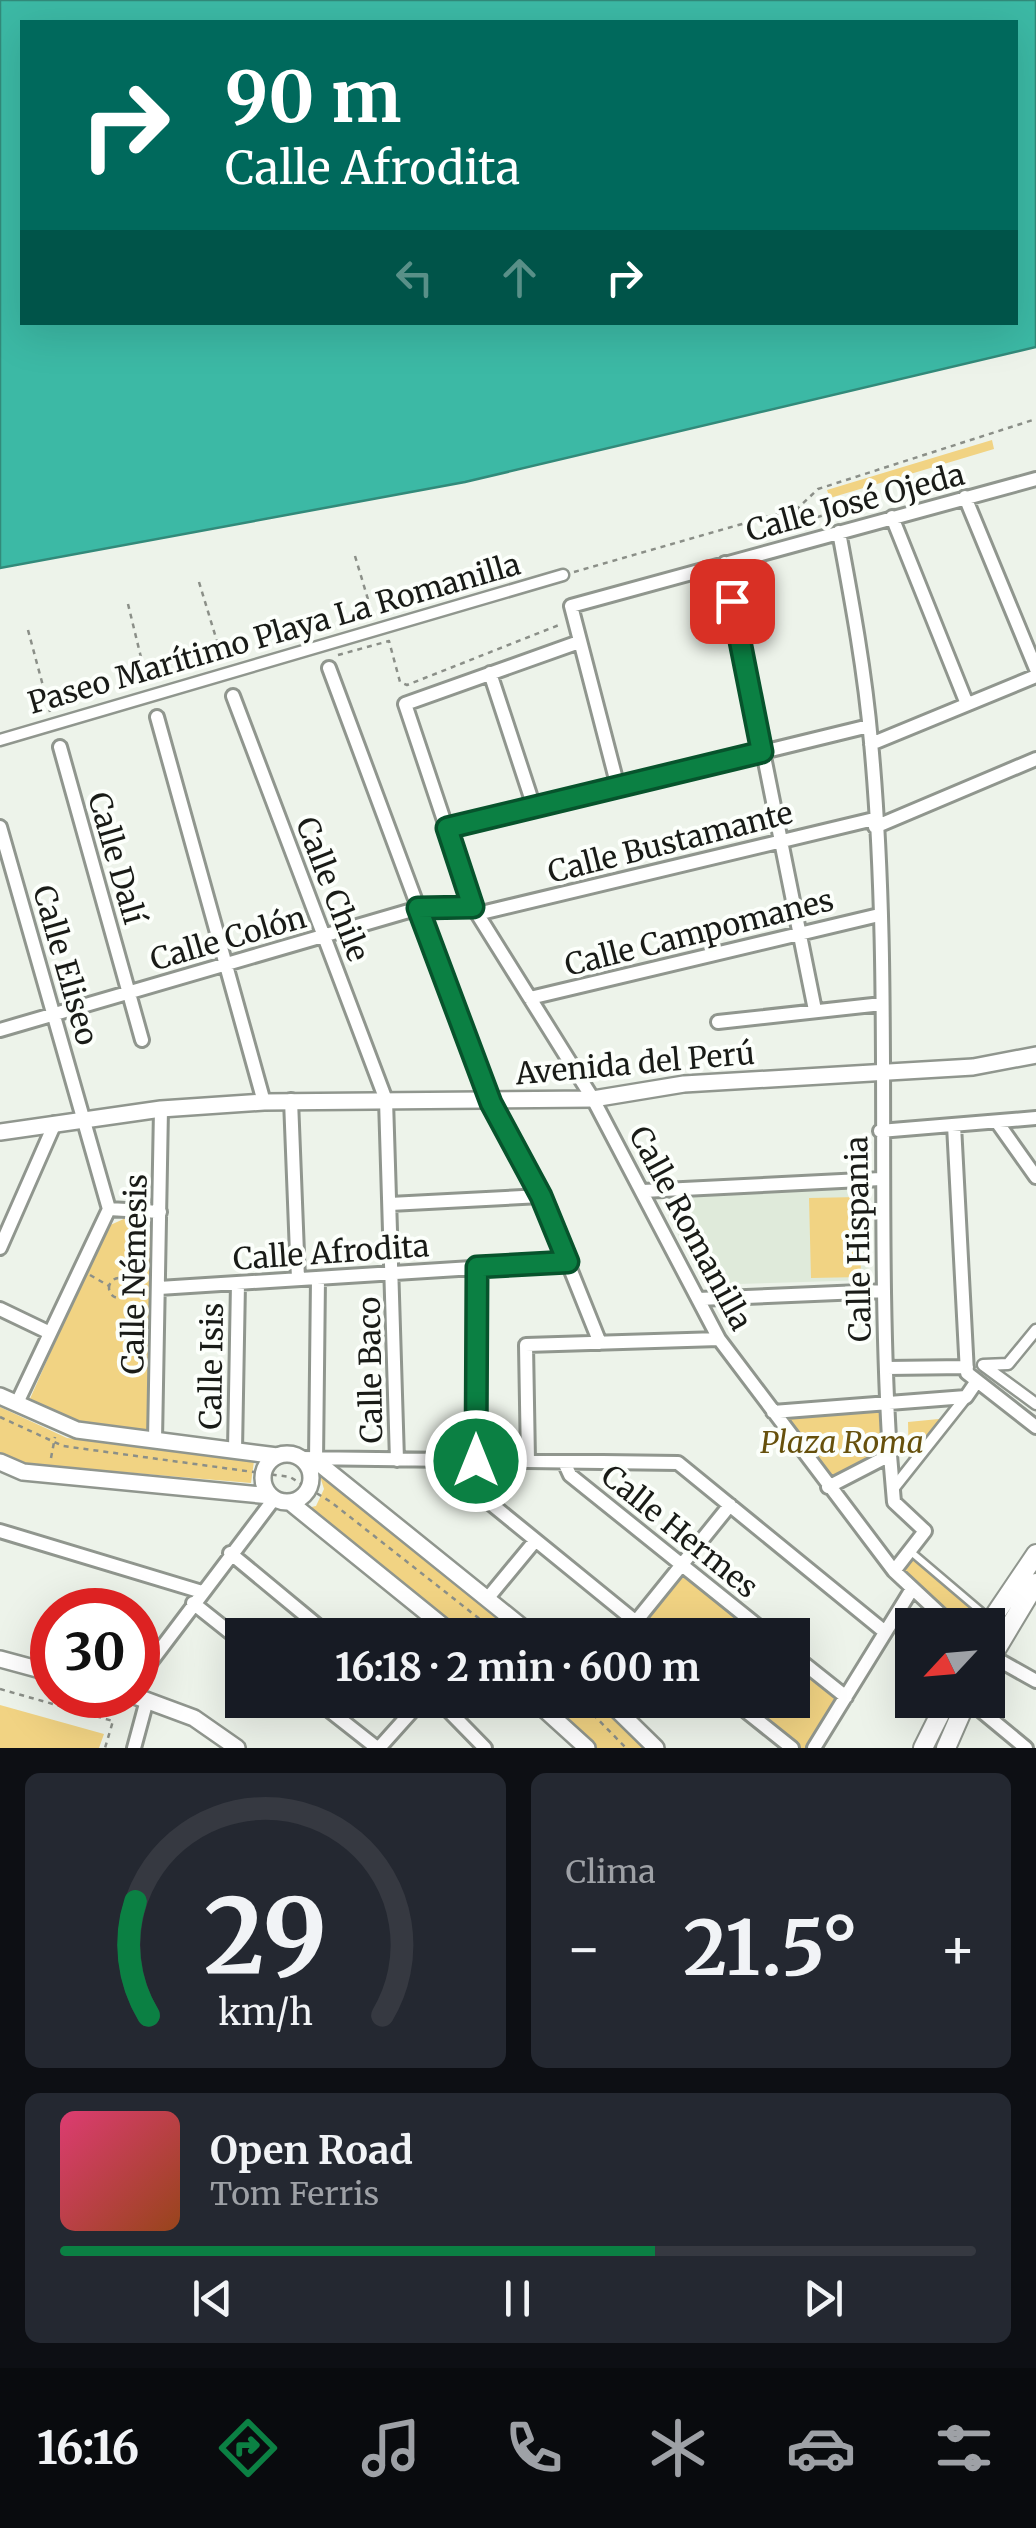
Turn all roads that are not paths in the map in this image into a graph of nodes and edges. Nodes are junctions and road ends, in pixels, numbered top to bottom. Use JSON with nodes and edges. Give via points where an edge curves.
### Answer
{"nodes":[{"id":1,"x":1036,"y":479,"type":"edge"},
{"id":2,"x":964,"y":498,"type":"junction"},
{"id":3,"x":892,"y":517,"type":"junction"},
{"id":4,"x":845,"y":530,"type":"junction"},
{"id":5,"x":724,"y":563,"type":"junction"},
{"id":6,"x":562,"y":575,"type":"road end"},
{"id":7,"x":580,"y":642,"type":"junction"},
{"id":8,"x":328,"y":663,"type":"road end"},
{"id":9,"x":1036,"y":672,"type":"edge"},
{"id":10,"x":490,"y":673,"type":"junction"},
{"id":11,"x":233,"y":696,"type":"dead end"},
{"id":12,"x":968,"y":704,"type":"junction"},
{"id":13,"x":157,"y":717,"type":"dead end"},
{"id":14,"x":869,"y":726,"type":"junction"},
{"id":15,"x":0,"y":740,"type":"edge"},
{"id":16,"x":871,"y":744,"type":"junction"},
{"id":17,"x":60,"y":748,"type":"dead end"},
{"id":18,"x":762,"y":752,"type":"junction"},
{"id":19,"x":1036,"y":759,"type":"edge"},
{"id":20,"x":618,"y":787,"type":"junction"},
{"id":21,"x":534,"y":807,"type":"junction"},
{"id":22,"x":875,"y":823,"type":"junction"},
{"id":23,"x":0,"y":827,"type":"edge"},
{"id":24,"x":447,"y":828,"type":"junction"},
{"id":25,"x":780,"y":840,"type":"junction"},
{"id":26,"x":418,"y":908,"type":"junction"},
{"id":27,"x":475,"y":911,"type":"junction"},
{"id":28,"x":880,"y":915,"type":"junction"},
{"id":29,"x":799,"y":933,"type":"junction"},
{"id":30,"x":324,"y":936,"type":"junction"},
{"id":31,"x":226,"y":964,"type":"junction"},
{"id":32,"x":129,"y":993,"type":"junction"},
{"id":33,"x":530,"y":998,"type":"junction"},
{"id":34,"x":882,"y":1004,"type":"junction"},
{"id":35,"x":815,"y":1010,"type":"junction"},
{"id":36,"x":54,"y":1014,"type":"junction"},
{"id":37,"x":718,"y":1022,"type":"dead end"},
{"id":38,"x":0,"y":1030,"type":"edge"},
{"id":39,"x":142,"y":1040,"type":"dead end"},
{"id":40,"x":1036,"y":1055,"type":"edge"},
{"id":41,"x":880,"y":1072,"type":"junction"},
{"id":42,"x":594,"y":1099,"type":"junction"},
{"id":43,"x":291,"y":1100,"type":"junction"},
{"id":44,"x":386,"y":1100,"type":"junction"},
{"id":45,"x":264,"y":1102,"type":"junction"},
{"id":46,"x":491,"y":1103,"type":"junction"},
{"id":47,"x":161,"y":1109,"type":"junction"},
{"id":48,"x":85,"y":1118,"type":"junction"},
{"id":49,"x":1036,"y":1118,"type":"edge"},
{"id":50,"x":55,"y":1122,"type":"junction"},
{"id":51,"x":997,"y":1122,"type":"junction"},
{"id":52,"x":954,"y":1125,"type":"junction"},
{"id":53,"x":880,"y":1131,"type":"junction"},
{"id":54,"x":0,"y":1132,"type":"edge"},
{"id":55,"x":1036,"y":1177,"type":"edge"},
{"id":56,"x":881,"y":1179,"type":"junction"},
{"id":57,"x":642,"y":1192,"type":"junction"},
{"id":58,"x":541,"y":1196,"type":"junction"},
{"id":59,"x":390,"y":1204,"type":"junction"},
{"id":60,"x":109,"y":1210,"type":"junction"},
{"id":61,"x":160,"y":1212,"type":"junction"},
{"id":62,"x":0,"y":1248,"type":"edge"},
{"id":63,"x":568,"y":1262,"type":"junction"},
{"id":64,"x":477,"y":1267,"type":"junction"},
{"id":65,"x":393,"y":1273,"type":"junction"},
{"id":66,"x":318,"y":1278,"type":"junction"},
{"id":67,"x":298,"y":1279,"type":"junction"},
{"id":68,"x":238,"y":1283,"type":"junction"},
{"id":69,"x":158,"y":1288,"type":"junction"},
{"id":70,"x":884,"y":1290,"type":"junction"},
{"id":71,"x":698,"y":1299,"type":"junction"},
{"id":72,"x":0,"y":1309,"type":"edge"},
{"id":73,"x":1036,"y":1330,"type":"edge"},
{"id":74,"x":50,"y":1333,"type":"junction"},
{"id":75,"x":719,"y":1339,"type":"junction"},
{"id":76,"x":600,"y":1343,"type":"junction"},
{"id":77,"x":966,"y":1367,"type":"junction"},
{"id":78,"x":886,"y":1368,"type":"junction"},
{"id":79,"x":977,"y":1381,"type":"junction"},
{"id":80,"x":0,"y":1396,"type":"edge"},
{"id":81,"x":966,"y":1397,"type":"junction"},
{"id":82,"x":17,"y":1403,"type":"junction"},
{"id":83,"x":1036,"y":1404,"type":"edge"},
{"id":84,"x":886,"y":1405,"type":"junction"},
{"id":85,"x":773,"y":1412,"type":"junction"},
{"id":86,"x":1036,"y":1427,"type":"edge"},
{"id":87,"x":156,"y":1440,"type":"junction"},
{"id":88,"x":227,"y":1449,"type":"junction"},
{"id":89,"x":277,"y":1456,"type":"junction"},
{"id":90,"x":890,"y":1456,"type":"junction"},
{"id":91,"x":309,"y":1460,"type":"junction"},
{"id":92,"x":396,"y":1460,"type":"junction"},
{"id":93,"x":450,"y":1460,"type":"junction"},
{"id":94,"x":476,"y":1461,"type":"junction"},
{"id":95,"x":528,"y":1461,"type":"junction"},
{"id":96,"x":0,"y":1462,"type":"edge"},
{"id":97,"x":564,"y":1462,"type":"junction"},
{"id":98,"x":828,"y":1487,"type":"junction"},
{"id":99,"x":893,"y":1489,"type":"junction"},
{"id":100,"x":278,"y":1499,"type":"junction"},
{"id":101,"x":730,"y":1506,"type":"junction"},
{"id":102,"x":0,"y":1531,"type":"edge"},
{"id":103,"x":534,"y":1541,"type":"junction"},
{"id":104,"x":910,"y":1551,"type":"junction"},
{"id":105,"x":230,"y":1554,"type":"junction"},
{"id":106,"x":1036,"y":1554,"type":"edge"},
{"id":107,"x":682,"y":1564,"type":"junction"},
{"id":108,"x":894,"y":1571,"type":"junction"},
{"id":109,"x":912,"y":1588,"type":"junction"},
{"id":110,"x":1034,"y":1589,"type":"edge"},
{"id":111,"x":198,"y":1597,"type":"junction"},
{"id":112,"x":487,"y":1599,"type":"junction"},
{"id":113,"x":934,"y":1608,"type":"edge"},
{"id":114,"x":973,"y":1608,"type":"edge"},
{"id":115,"x":999,"y":1608,"type":"edge"},
{"id":116,"x":1017,"y":1610,"type":"junction"},
{"id":117,"x":308,"y":1618,"type":"edge"},
{"id":118,"x":432,"y":1618,"type":"edge"},
{"id":119,"x":511,"y":1618,"type":"edge"},
{"id":120,"x":630,"y":1618,"type":"edge"},
{"id":121,"x":638,"y":1618,"type":"edge"},
{"id":122,"x":748,"y":1618,"type":"edge"},
{"id":123,"x":1036,"y":1619,"type":"edge"},
{"id":124,"x":225,"y":1625,"type":"edge"},
{"id":125,"x":1005,"y":1631,"type":"edge"},
{"id":126,"x":885,"y":1632,"type":"junction"},
{"id":127,"x":160,"y":1649,"type":"edge"},
{"id":128,"x":0,"y":1659,"type":"edge"},
{"id":129,"x":1005,"y":1666,"type":"edge"},
{"id":130,"x":30,"y":1667,"type":"edge"},
{"id":131,"x":810,"y":1668,"type":"edge"},
{"id":132,"x":1036,"y":1681,"type":"edge"},
{"id":133,"x":846,"y":1696,"type":"junction"},
{"id":134,"x":160,"y":1705,"type":"edge"},
{"id":135,"x":138,"y":1718,"type":"edge"},
{"id":136,"x":339,"y":1718,"type":"edge"},
{"id":137,"x":402,"y":1718,"type":"edge"},
{"id":138,"x":456,"y":1718,"type":"edge"},
{"id":139,"x":554,"y":1718,"type":"edge"},
{"id":140,"x":626,"y":1718,"type":"edge"},
{"id":141,"x":754,"y":1718,"type":"edge"},
{"id":142,"x":938,"y":1718,"type":"edge"},
{"id":143,"x":960,"y":1718,"type":"edge"},
{"id":144,"x":990,"y":1718,"type":"edge"},
{"id":145,"x":134,"y":1748,"type":"edge"},
{"id":146,"x":238,"y":1748,"type":"edge"},
{"id":147,"x":378,"y":1748,"type":"edge"},
{"id":148,"x":486,"y":1748,"type":"edge"},
{"id":149,"x":587,"y":1748,"type":"edge"},
{"id":150,"x":656,"y":1748,"type":"edge"},
{"id":151,"x":792,"y":1748,"type":"edge"},
{"id":152,"x":814,"y":1748,"type":"edge"},
{"id":153,"x":922,"y":1748,"type":"edge"},
{"id":154,"x":946,"y":1748,"type":"edge"},
{"id":155,"x":1026,"y":1748,"type":"edge"}],
"edges":[{"from":1,"to":2,"type":"street","name":"Calle José Ojeda"},
{"from":2,"to":3,"type":"street","name":"Calle José Ojeda"},
{"from":2,"to":9,"type":"street"},
{"from":3,"to":4,"type":"street","name":"Calle José Ojeda"},
{"from":3,"to":12,"type":"street"},
{"from":4,"to":5,"type":"street","name":"Calle José Ojeda"},
{"from":4,"to":14,"type":"street","name":"Calle Hispania"},
{"from":5,"to":7,"type":"street","name":"Calle José Ojeda","via":[[573,613]]},
{"from":5,"to":18,"type":"street"},
{"from":6,"to":15,"type":"street","name":"Paseo Marítimo Playa La Romanilla"},
{"from":7,"to":10,"type":"street"},
{"from":7,"to":20,"type":"street"},
{"from":8,"to":26,"type":"street"},
{"from":9,"to":12,"type":"street"},
{"from":10,"to":21,"type":"street"},
{"from":10,"to":24,"type":"street","name":"Calle Romanilla","via":[[405,704]]},
{"from":11,"to":30,"type":"street","name":"Calle Chile"},
{"from":12,"to":16,"type":"street"},
{"from":13,"to":31,"type":"street"},
{"from":14,"to":16,"type":"street","name":"Calle Hispania"},
{"from":14,"to":18,"type":"street"},
{"from":16,"to":22,"type":"street","name":"Calle Hispania"},
{"from":17,"to":32,"type":"street","name":"Calle Dalí"},
{"from":18,"to":20,"type":"street"},
{"from":18,"to":25,"type":"street"},
{"from":19,"to":22,"type":"street","name":"Calle Bustamante"},
{"from":20,"to":21,"type":"street"},
{"from":21,"to":24,"type":"street"},
{"from":22,"to":25,"type":"street","name":"Calle Bustamante"},
{"from":22,"to":28,"type":"street","name":"Calle Hispania"},
{"from":23,"to":36,"type":"street","name":"Calle Eliseo"},
{"from":24,"to":27,"type":"street","name":"Calle Romanilla"},
{"from":25,"to":27,"type":"street","name":"Calle Bustamante"},
{"from":25,"to":29,"type":"street"},
{"from":26,"to":27,"type":"street","name":"Calle Colón"},
{"from":26,"to":30,"type":"street","name":"Calle Colón"},
{"from":26,"to":46,"type":"street"},
{"from":27,"to":33,"type":"street","name":"Calle Romanilla"},
{"from":28,"to":29,"type":"street","name":"Calle Campomanes"},
{"from":28,"to":34,"type":"street","name":"Calle Hispania"},
{"from":29,"to":33,"type":"street","name":"Calle Campomanes"},
{"from":29,"to":35,"type":"street"},
{"from":30,"to":31,"type":"street","name":"Calle Colón"},
{"from":30,"to":44,"type":"street","name":"Calle Chile"},
{"from":31,"to":32,"type":"street","name":"Calle Colón"},
{"from":31,"to":45,"type":"street"},
{"from":32,"to":36,"type":"street","name":"Calle Colón"},
{"from":32,"to":39,"type":"street","name":"Calle Dalí"},
{"from":33,"to":42,"type":"street","name":"Calle Romanilla"},
{"from":34,"to":35,"type":"street"},
{"from":34,"to":41,"type":"street","name":"Calle Hispania"},
{"from":35,"to":37,"type":"street"},
{"from":36,"to":38,"type":"street","name":"Calle Colón"},
{"from":36,"to":48,"type":"street","name":"Calle Eliseo"},
{"from":40,"to":41,"type":"street","name":"Avenida del Perú","via":[[973,1067]]},
{"from":41,"to":42,"type":"street","name":"Avenida del Perú","via":[[684,1084]]},
{"from":41,"to":53,"type":"street","name":"Calle Hispania"},
{"from":42,"to":46,"type":"street","name":"Avenida del Perú"},
{"from":42,"to":57,"type":"street","name":"Calle Romanilla"},
{"from":43,"to":44,"type":"street","name":"Avenida del Perú"},
{"from":43,"to":45,"type":"street","name":"Avenida del Perú"},
{"from":43,"to":67,"type":"street"},
{"from":44,"to":46,"type":"street","name":"Avenida del Perú"},
{"from":44,"to":59,"type":"street","name":"Calle Baco"},
{"from":45,"to":47,"type":"street","name":"Avenida del Perú"},
{"from":46,"to":58,"type":"street"},
{"from":47,"to":48,"type":"street","name":"Avenida del Perú"},
{"from":47,"to":61,"type":"street","name":"Calle Némesis"},
{"from":48,"to":50,"type":"street","name":"Avenida del Perú"},
{"from":48,"to":60,"type":"street","name":"Calle Eliseo"},
{"from":49,"to":51,"type":"street"},
{"from":50,"to":54,"type":"street","name":"Avenida del Perú"},
{"from":50,"to":62,"type":"street"},
{"from":51,"to":52,"type":"street"},
{"from":51,"to":55,"type":"street"},
{"from":52,"to":53,"type":"street"},
{"from":52,"to":77,"type":"street"},
{"from":53,"to":56,"type":"street","name":"Calle Hispania"},
{"from":56,"to":57,"type":"street"},
{"from":56,"to":70,"type":"street","name":"Calle Hispania"},
{"from":57,"to":71,"type":"street","name":"Calle Romanilla"},
{"from":58,"to":59,"type":"street"},
{"from":58,"to":63,"type":"street"},
{"from":59,"to":65,"type":"street","name":"Calle Baco"},
{"from":60,"to":61,"type":"street"},
{"from":60,"to":74,"type":"street"},
{"from":61,"to":69,"type":"street","name":"Calle Némesis"},
{"from":63,"to":64,"type":"street","name":"Calle Afrodita"},
{"from":63,"to":76,"type":"street"},
{"from":64,"to":65,"type":"street","name":"Calle Afrodita"},
{"from":64,"to":94,"type":"street"},
{"from":65,"to":66,"type":"street","name":"Calle Afrodita"},
{"from":65,"to":92,"type":"street","name":"Calle Baco"},
{"from":66,"to":67,"type":"street","name":"Calle Afrodita"},
{"from":66,"to":91,"type":"street"},
{"from":67,"to":68,"type":"street","name":"Calle Afrodita"},
{"from":68,"to":69,"type":"street","name":"Calle Afrodita"},
{"from":68,"to":88,"type":"street","name":"Calle Isis"},
{"from":69,"to":87,"type":"street","name":"Calle Némesis"},
{"from":70,"to":71,"type":"street"},
{"from":70,"to":78,"type":"street","name":"Calle Hispania"},
{"from":71,"to":75,"type":"street","name":"Calle Romanilla"},
{"from":72,"to":74,"type":"street"},
{"from":73,"to":83,"type":"street","via":[[1008,1364],[983,1364]]},
{"from":74,"to":82,"type":"street"},
{"from":75,"to":76,"type":"street"},
{"from":75,"to":85,"type":"street","name":"Calle Romanilla"},
{"from":76,"to":95,"type":"street","via":[[526,1346]]},
{"from":77,"to":78,"type":"street"},
{"from":77,"to":79,"type":"street"},
{"from":78,"to":84,"type":"street","name":"Calle Hispania"},
{"from":79,"to":81,"type":"street"},
{"from":79,"to":86,"type":"street"},
{"from":80,"to":82,"type":"street"},
{"from":81,"to":84,"type":"street"},
{"from":81,"to":99,"type":"street"},
{"from":82,"to":87,"type":"street","via":[[77,1430]]},
{"from":84,"to":85,"type":"street"},
{"from":84,"to":90,"type":"street","name":"Calle Hispania"},
{"from":85,"to":98,"type":"street","name":"Calle Romanilla"},
{"from":87,"to":88,"type":"street"},
{"from":88,"to":89,"type":"street"},
{"from":89,"to":91,"type":"street"},
{"from":89,"to":100,"type":"street","via":[[257,1473]]},
{"from":90,"to":98,"type":"street"},
{"from":90,"to":99,"type":"street","name":"Calle Hispania"},
{"from":91,"to":92,"type":"street"},
{"from":91,"to":100,"type":"street","via":[[310,1488]]},
{"from":91,"to":112,"type":"street"},
{"from":92,"to":93,"type":"street"},
{"from":93,"to":94,"type":"street"},
{"from":93,"to":103,"type":"street","via":[[452,1472]]},
{"from":94,"to":95,"type":"street"},
{"from":95,"to":97,"type":"street"},
{"from":96,"to":100,"type":"street","via":[[23,1472]]},
{"from":97,"to":101,"type":"street","via":[[678,1464]]},
{"from":97,"to":107,"type":"street","name":"Calle Hermes","via":[[570,1475]]},
{"from":98,"to":108,"type":"street","name":"Calle Romanilla"},
{"from":99,"to":104,"type":"street","via":[[894,1502],[925,1532]]},
{"from":100,"to":105,"type":"street"},
{"from":100,"to":118,"type":"street"},
{"from":101,"to":107,"type":"street"},
{"from":101,"to":126,"type":"street"},
{"from":102,"to":111,"type":"street"},
{"from":103,"to":112,"type":"street"},
{"from":103,"to":120,"type":"street"},
{"from":104,"to":108,"type":"street"},
{"from":104,"to":114,"type":"lane"},
{"from":105,"to":111,"type":"street"},
{"from":105,"to":117,"type":"street"},
{"from":106,"to":115,"type":"main road"},
{"from":107,"to":121,"type":"street"},
{"from":107,"to":122,"type":"street","name":"Calle Hermes"},
{"from":108,"to":109,"type":"street","name":"Calle Romanilla"},
{"from":109,"to":113,"type":"street","name":"Calle Romanilla"},
{"from":109,"to":126,"type":"street"},
{"from":110,"to":116,"type":"main road"},
{"from":111,"to":124,"type":"street"},
{"from":111,"to":127,"type":"street"},
{"from":112,"to":119,"type":"street"},
{"from":116,"to":123,"type":"street"},
{"from":116,"to":125,"type":"main road"},
{"from":126,"to":133,"type":"street"},
{"from":128,"to":130,"type":"street"},
{"from":129,"to":132,"type":"street"},
{"from":131,"to":133,"type":"street"},
{"from":133,"to":152,"type":"street"},
{"from":134,"to":146,"type":"street"},
{"from":135,"to":145,"type":"street"},
{"from":136,"to":147,"type":"street"},
{"from":137,"to":147,"type":"street"},
{"from":138,"to":148,"type":"street"},
{"from":139,"to":149,"type":"street"},
{"from":140,"to":150,"type":"street"},
{"from":141,"to":151,"type":"street"},
{"from":142,"to":153,"type":"main road"},
{"from":143,"to":154,"type":"main road"},
{"from":144,"to":155,"type":"street"}]}
